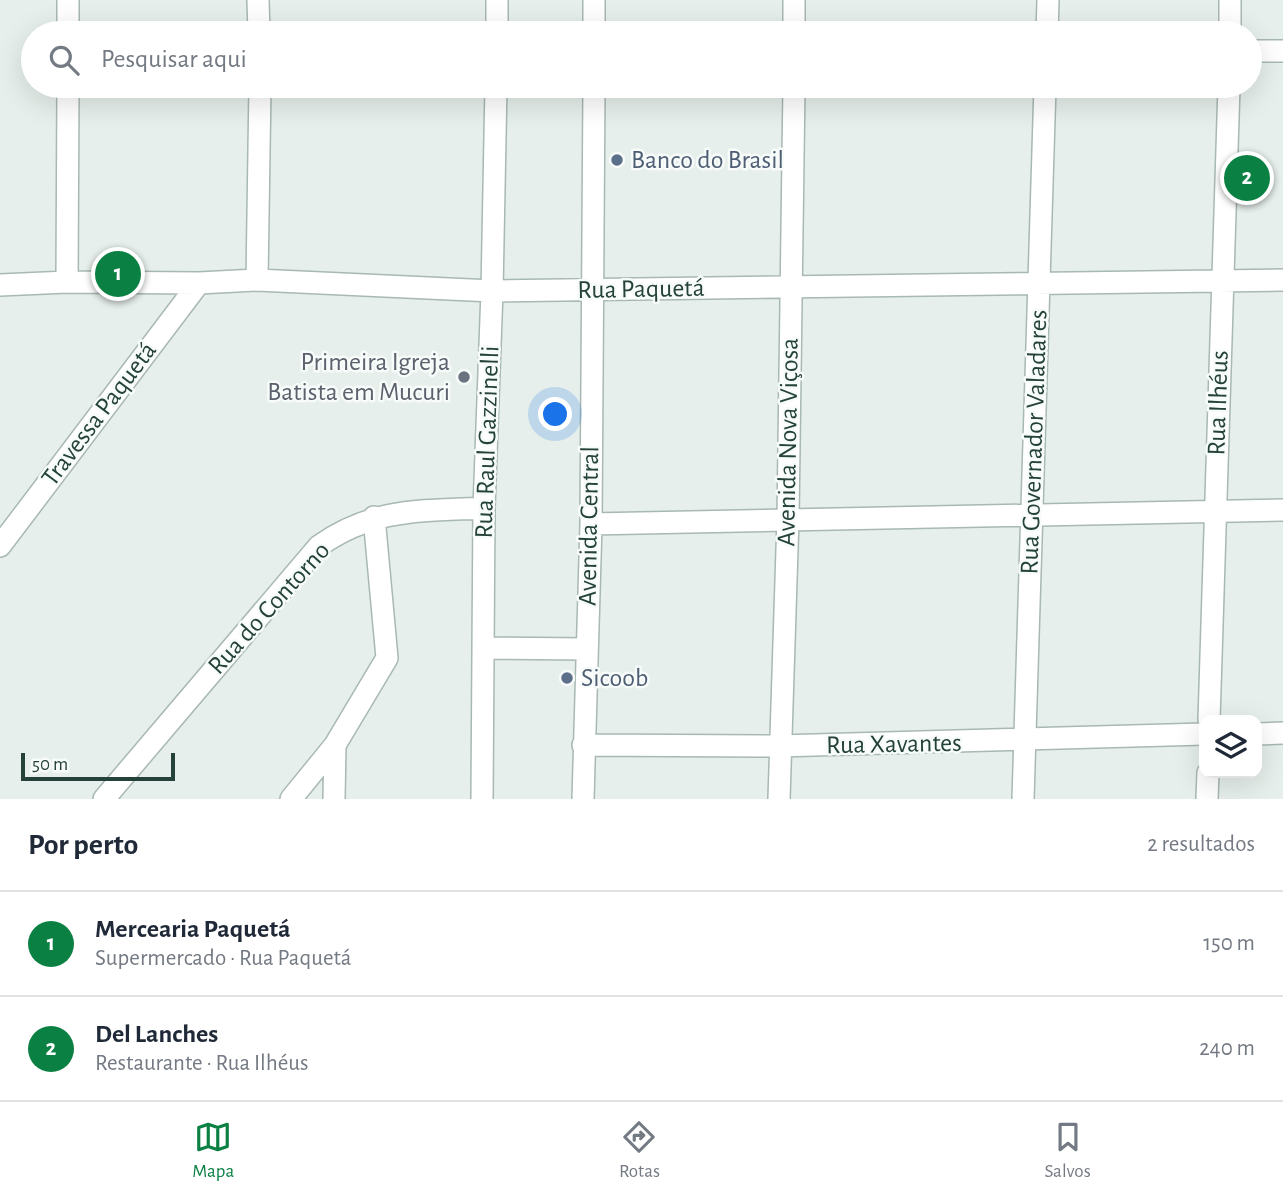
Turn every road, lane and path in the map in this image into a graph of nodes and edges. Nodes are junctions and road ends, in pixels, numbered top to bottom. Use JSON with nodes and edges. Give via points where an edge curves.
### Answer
{"nodes":[{"id":1,"x":68,"y":0,"type":"edge"},
{"id":2,"x":258,"y":0,"type":"edge"},
{"id":3,"x":497,"y":0,"type":"edge"},
{"id":4,"x":594,"y":0,"type":"edge"},
{"id":5,"x":794,"y":0,"type":"edge"},
{"id":6,"x":1048,"y":0,"type":"edge"},
{"id":7,"x":1230,"y":0,"type":"edge"},
{"id":8,"x":68,"y":21,"type":"edge"},
{"id":9,"x":259,"y":21,"type":"edge"},
{"id":10,"x":497,"y":21,"type":"edge"},
{"id":11,"x":594,"y":21,"type":"edge"},
{"id":12,"x":794,"y":21,"type":"edge"},
{"id":13,"x":1047,"y":21,"type":"edge"},
{"id":14,"x":1230,"y":21,"type":"edge"},
{"id":15,"x":1262,"y":51,"type":"edge"},
{"id":16,"x":1283,"y":51,"type":"edge"},
{"id":17,"x":68,"y":98,"type":"edge"},
{"id":18,"x":260,"y":98,"type":"edge"},
{"id":19,"x":496,"y":98,"type":"edge"},
{"id":20,"x":593,"y":98,"type":"edge"},
{"id":21,"x":794,"y":98,"type":"edge"},
{"id":22,"x":1045,"y":98,"type":"edge"},
{"id":23,"x":1228,"y":98,"type":"edge"},
{"id":24,"x":257,"y":280,"type":"junction"},
{"id":25,"x":1283,"y":280,"type":"edge"},
{"id":26,"x":1223,"y":281,"type":"junction"},
{"id":27,"x":67,"y":282,"type":"junction"},
{"id":28,"x":199,"y":283,"type":"junction"},
{"id":29,"x":1039,"y":283,"type":"junction"},
{"id":30,"x":0,"y":285,"type":"edge"},
{"id":31,"x":790,"y":285,"type":"junction"},
{"id":32,"x":592,"y":290,"type":"junction"},
{"id":33,"x":492,"y":291,"type":"junction"},
{"id":34,"x":484,"y":508,"type":"junction"},
{"id":35,"x":1283,"y":510,"type":"edge"},
{"id":36,"x":1214,"y":511,"type":"junction"},
{"id":37,"x":1032,"y":514,"type":"junction"},
{"id":38,"x":374,"y":517,"type":"junction"},
{"id":39,"x":789,"y":518,"type":"junction"},
{"id":40,"x":591,"y":524,"type":"junction"},
{"id":41,"x":0,"y":546,"type":"edge"},
{"id":42,"x":484,"y":648,"type":"junction"},
{"id":43,"x":586,"y":649,"type":"junction"},
{"id":44,"x":1209,"y":715,"type":"edge"},
{"id":45,"x":1283,"y":733,"type":"edge"},
{"id":46,"x":1199,"y":734,"type":"edge"},
{"id":47,"x":1262,"y":734,"type":"edge"},
{"id":48,"x":1025,"y":741,"type":"junction"},
{"id":49,"x":335,"y":745,"type":"junction"},
{"id":50,"x":583,"y":745,"type":"junction"},
{"id":51,"x":779,"y":746,"type":"junction"},
{"id":52,"x":1208,"y":778,"type":"edge"},
{"id":53,"x":104,"y":799,"type":"edge"},
{"id":54,"x":291,"y":799,"type":"edge"},
{"id":55,"x":334,"y":799,"type":"edge"},
{"id":56,"x":482,"y":799,"type":"edge"},
{"id":57,"x":583,"y":799,"type":"edge"},
{"id":58,"x":779,"y":799,"type":"edge"},
{"id":59,"x":1023,"y":799,"type":"edge"},
{"id":60,"x":1207,"y":799,"type":"edge"}],
"edges":[{"from":1,"to":8,"type":"street"},
{"from":2,"to":9,"type":"street"},
{"from":3,"to":10,"type":"street"},
{"from":4,"to":11,"type":"street"},
{"from":5,"to":12,"type":"street"},
{"from":6,"to":13,"type":"street"},
{"from":7,"to":14,"type":"street"},
{"from":15,"to":16,"type":"street"},
{"from":17,"to":27,"type":"street"},
{"from":18,"to":24,"type":"street"},
{"from":19,"to":33,"type":"street","name":"Rua Raul Gazzinelli"},
{"from":20,"to":32,"type":"street","name":"Avenida Central"},
{"from":21,"to":31,"type":"street","name":"Avenida Nova Viçosa"},
{"from":22,"to":29,"type":"street","name":"Rua Governador Valadares"},
{"from":23,"to":26,"type":"street","name":"Rua Ilhéus"},
{"from":24,"to":28,"type":"street","name":"Rua Paquetá"},
{"from":24,"to":33,"type":"street","name":"Rua Paquetá"},
{"from":25,"to":26,"type":"street","name":"Rua Paquetá"},
{"from":26,"to":29,"type":"street","name":"Rua Paquetá"},
{"from":26,"to":36,"type":"street","name":"Rua Ilhéus"},
{"from":27,"to":28,"type":"street","name":"Rua Paquetá"},
{"from":27,"to":30,"type":"street","name":"Rua Paquetá"},
{"from":28,"to":41,"type":"street","name":"Travessa Paquetá"},
{"from":29,"to":31,"type":"street","name":"Rua Paquetá"},
{"from":29,"to":37,"type":"street","name":"Rua Governador Valadares"},
{"from":31,"to":32,"type":"street","name":"Rua Paquetá"},
{"from":31,"to":39,"type":"street","name":"Avenida Nova Viçosa"},
{"from":32,"to":33,"type":"street","name":"Rua Paquetá"},
{"from":32,"to":40,"type":"street","name":"Avenida Central"},
{"from":33,"to":34,"type":"street","name":"Rua Raul Gazzinelli"},
{"from":34,"to":38,"type":"street","name":"Rua do Contorno"},
{"from":34,"to":42,"type":"street","name":"Rua Raul Gazzinelli"},
{"from":35,"to":36,"type":"street"},
{"from":36,"to":37,"type":"street"},
{"from":36,"to":44,"type":"street","name":"Rua Ilhéus"},
{"from":37,"to":39,"type":"street"},
{"from":37,"to":48,"type":"street","name":"Rua Governador Valadares"},
{"from":38,"to":49,"type":"street","via":[[387,658]]},
{"from":38,"to":53,"type":"street","name":"Rua do Contorno","via":[[319,546]]},
{"from":39,"to":40,"type":"street"},
{"from":39,"to":51,"type":"street","name":"Avenida Nova Viçosa"},
{"from":40,"to":43,"type":"street","name":"Avenida Central"},
{"from":42,"to":43,"type":"street"},
{"from":42,"to":56,"type":"street","name":"Rua Raul Gazzinelli"},
{"from":43,"to":50,"type":"street","name":"Avenida Central"},
{"from":45,"to":47,"type":"street"},
{"from":46,"to":48,"type":"street","name":"Rua Xavantes"},
{"from":48,"to":51,"type":"street","name":"Rua Xavantes"},
{"from":48,"to":59,"type":"street","name":"Rua Governador Valadares"},
{"from":49,"to":54,"type":"street"},
{"from":49,"to":55,"type":"street"},
{"from":50,"to":51,"type":"street","name":"Rua Xavantes"},
{"from":50,"to":57,"type":"street","name":"Avenida Central"},
{"from":51,"to":58,"type":"street","name":"Avenida Nova Viçosa"},
{"from":52,"to":60,"type":"street"}]}
